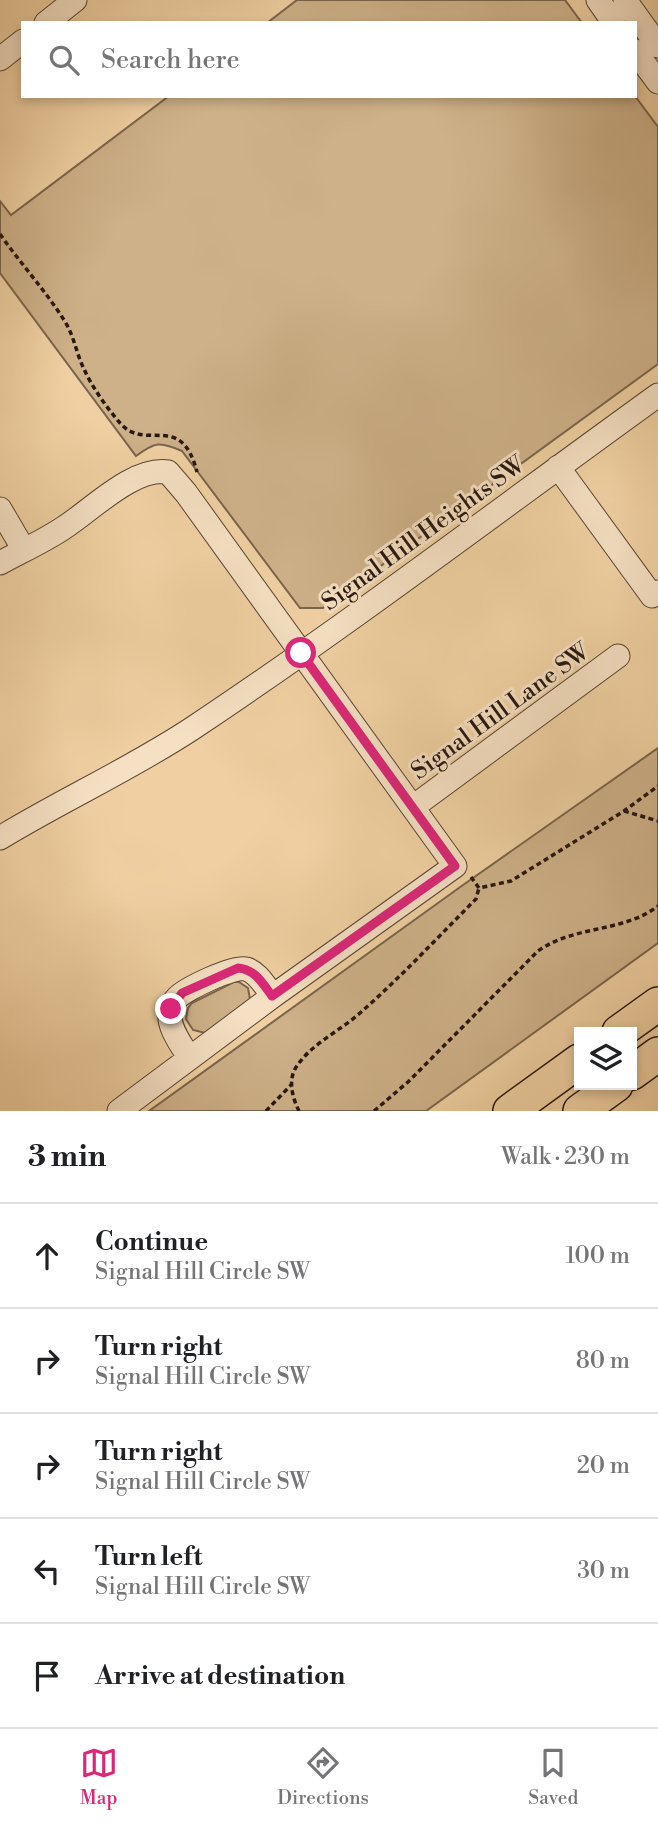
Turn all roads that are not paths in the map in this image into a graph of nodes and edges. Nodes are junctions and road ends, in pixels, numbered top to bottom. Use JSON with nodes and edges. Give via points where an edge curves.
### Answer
{"nodes":[{"id":1,"x":75,"y":0,"type":"edge"},
{"id":2,"x":598,"y":0,"type":"edge"},
{"id":3,"x":625,"y":0,"type":"edge"},
{"id":4,"x":49,"y":21,"type":"edge"},
{"id":5,"x":613,"y":21,"type":"edge"},
{"id":6,"x":21,"y":42,"type":"edge"},
{"id":7,"x":658,"y":46,"type":"edge"},
{"id":8,"x":637,"y":54,"type":"edge"},
{"id":9,"x":0,"y":58,"type":"edge"},
{"id":10,"x":658,"y":82,"type":"edge"},
{"id":11,"x":658,"y":395,"type":"edge"},
{"id":12,"x":558,"y":467,"type":"junction"},
{"id":13,"x":0,"y":509,"type":"edge"},
{"id":14,"x":24,"y":550,"type":"junction"},
{"id":15,"x":0,"y":563,"type":"edge"},
{"id":16,"x":658,"y":592,"type":"edge"},
{"id":17,"x":301,"y":653,"type":"junction"},
{"id":18,"x":618,"y":656,"type":"dead end"},
{"id":19,"x":413,"y":807,"type":"junction"},
{"id":20,"x":0,"y":838,"type":"edge"},
{"id":21,"x":272,"y":996,"type":"junction"},
{"id":22,"x":658,"y":1004,"type":"edge"},
{"id":23,"x":626,"y":1027,"type":"edge"},
{"id":24,"x":658,"y":1054,"type":"edge"},
{"id":25,"x":189,"y":1058,"type":"junction"},
{"id":26,"x":574,"y":1065,"type":"edge"},
{"id":27,"x":637,"y":1069,"type":"edge"},
{"id":28,"x":609,"y":1090,"type":"edge"},
{"id":29,"x":119,"y":1111,"type":"edge"},
{"id":30,"x":510,"y":1111,"type":"edge"},
{"id":31,"x":580,"y":1111,"type":"edge"}],
"edges":[{"from":1,"to":4,"type":"street"},
{"from":2,"to":5,"type":"street"},
{"from":3,"to":7,"type":"street"},
{"from":6,"to":9,"type":"street"},
{"from":8,"to":10,"type":"street"},
{"from":11,"to":12,"type":"street","name":"Signal Hill Heights SW"},
{"from":12,"to":16,"type":"street","via":[[652,596]]},
{"from":12,"to":17,"type":"street","name":"Signal Hill Heights SW"},
{"from":13,"to":14,"type":"street"},
{"from":14,"to":15,"type":"street"},
{"from":14,"to":17,"type":"street","via":[[134,478],[155,470],[168,472]]},
{"from":17,"to":19,"type":"street"},
{"from":17,"to":20,"type":"street","name":"Signal Hill Heights SW","via":[[138,762]]},
{"from":18,"to":19,"type":"street","name":"Signal Hill Lane SW"},
{"from":19,"to":21,"type":"street","via":[[455,866]]},
{"from":21,"to":25,"type":"street"},
{"from":21,"to":25,"type":"street","via":[[255,974],[244,968],[232,969],[182,993],[170,1016]]},
{"from":22,"to":23,"type":"highway"},
{"from":24,"to":27,"type":"highway"},
{"from":25,"to":29,"type":"street"},
{"from":26,"to":30,"type":"highway"},
{"from":28,"to":31,"type":"highway"}]}
